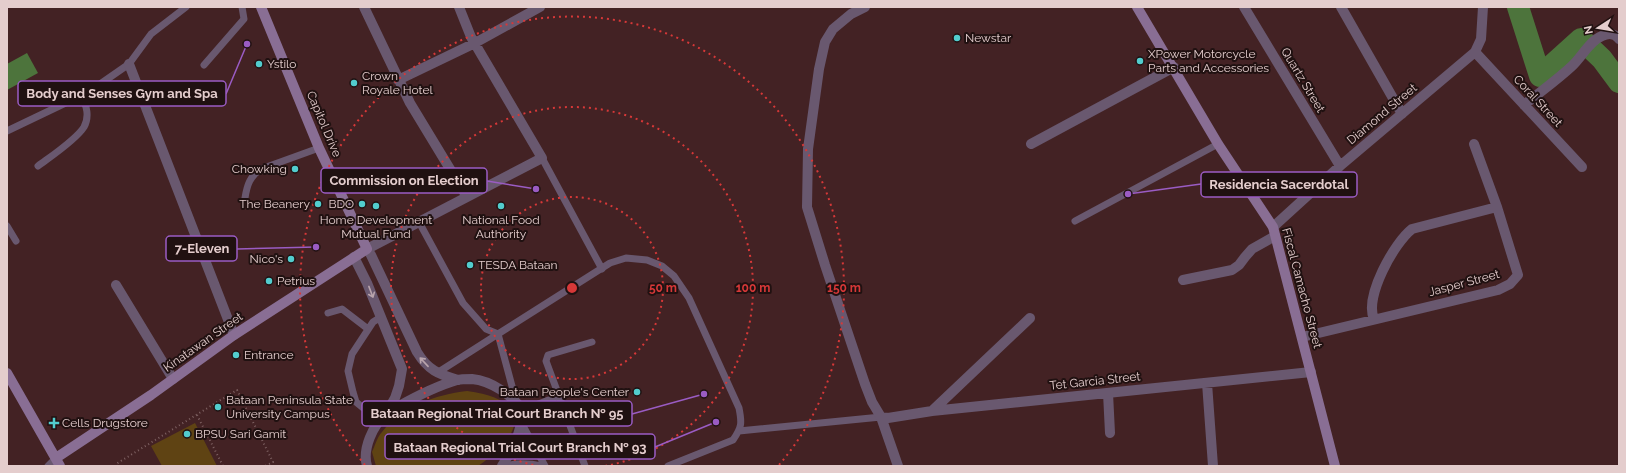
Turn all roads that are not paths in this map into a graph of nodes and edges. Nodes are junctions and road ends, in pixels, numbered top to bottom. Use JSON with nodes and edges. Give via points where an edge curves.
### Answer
{"nodes":[{"id":1,"x":186,"y":7,"type":"edge"},
{"id":2,"x":242,"y":7,"type":"edge"},
{"id":3,"x":261,"y":7,"type":"edge"},
{"id":4,"x":364,"y":7,"type":"edge"},
{"id":5,"x":459,"y":7,"type":"edge"},
{"id":6,"x":540,"y":7,"type":"edge"},
{"id":7,"x":865,"y":7,"type":"edge"},
{"id":8,"x":1137,"y":7,"type":"edge"},
{"id":9,"x":1244,"y":7,"type":"edge"},
{"id":10,"x":1341,"y":7,"type":"edge"},
{"id":11,"x":1483,"y":7,"type":"edge"},
{"id":12,"x":1619,"y":39,"type":"edge"},
{"id":13,"x":475,"y":43,"type":"junction"},
{"id":14,"x":1476,"y":52,"type":"junction"},
{"id":15,"x":129,"y":64,"type":"junction"},
{"id":16,"x":204,"y":65,"type":"dead end"},
{"id":17,"x":1174,"y":67,"type":"junction"},
{"id":18,"x":398,"y":80,"type":"junction"},
{"id":19,"x":80,"y":98,"type":"junction"},
{"id":20,"x":1524,"y":105,"type":"junction"},
{"id":21,"x":1402,"y":114,"type":"junction"},
{"id":22,"x":7,"y":131,"type":"edge"},
{"id":23,"x":1031,"y":144,"type":"dead end"},
{"id":24,"x":1218,"y":144,"type":"junction"},
{"id":25,"x":1474,"y":144,"type":"dead end"},
{"id":26,"x":319,"y":148,"type":"junction"},
{"id":27,"x":542,"y":158,"type":"junction"},
{"id":28,"x":38,"y":166,"type":"dead end"},
{"id":29,"x":1340,"y":166,"type":"junction"},
{"id":30,"x":1582,"y":167,"type":"dead end"},
{"id":31,"x":467,"y":197,"type":"junction"},
{"id":32,"x":245,"y":198,"type":"dead end"},
{"id":33,"x":1497,"y":207,"type":"junction"},
{"id":34,"x":1075,"y":220,"type":"dead end"},
{"id":35,"x":419,"y":222,"type":"junction"},
{"id":36,"x":7,"y":226,"type":"edge"},
{"id":37,"x":1274,"y":232,"type":"junction"},
{"id":38,"x":16,"y":241,"type":"dead end"},
{"id":39,"x":367,"y":249,"type":"junction"},
{"id":40,"x":354,"y":257,"type":"junction"},
{"id":41,"x":602,"y":269,"type":"junction"},
{"id":42,"x":1183,"y":280,"type":"dead end"},
{"id":43,"x":116,"y":285,"type":"dead end"},
{"id":44,"x":328,"y":313,"type":"dead end"},
{"id":45,"x":381,"y":317,"type":"junction"},
{"id":46,"x":1030,"y":318,"type":"dead end"},
{"id":47,"x":1374,"y":319,"type":"junction"},
{"id":48,"x":368,"y":329,"type":"junction"},
{"id":49,"x":234,"y":334,"type":"junction"},
{"id":50,"x":498,"y":334,"type":"junction"},
{"id":51,"x":1302,"y":338,"type":"junction"},
{"id":52,"x":592,"y":342,"type":"dead end"},
{"id":53,"x":1311,"y":372,"type":"junction"},
{"id":54,"x":7,"y":373,"type":"edge"},
{"id":55,"x":437,"y":373,"type":"junction"},
{"id":56,"x":173,"y":379,"type":"junction"},
{"id":57,"x":458,"y":380,"type":"junction"},
{"id":58,"x":1207,"y":383,"type":"junction"},
{"id":59,"x":1108,"y":393,"type":"junction"},
{"id":60,"x":559,"y":396,"type":"junction"},
{"id":61,"x":516,"y":401,"type":"junction"},
{"id":62,"x":523,"y":410,"type":"junction"},
{"id":63,"x":932,"y":411,"type":"junction"},
{"id":64,"x":384,"y":416,"type":"junction"},
{"id":65,"x":882,"y":417,"type":"junction"},
{"id":66,"x":522,"y":424,"type":"junction"},
{"id":67,"x":739,"y":431,"type":"junction"},
{"id":68,"x":1110,"y":433,"type":"dead end"},
{"id":69,"x":58,"y":462,"type":"edge"},
{"id":70,"x":48,"y":466,"type":"edge"},
{"id":71,"x":367,"y":466,"type":"edge"},
{"id":72,"x":503,"y":466,"type":"edge"},
{"id":73,"x":541,"y":466,"type":"edge"},
{"id":74,"x":545,"y":466,"type":"edge"},
{"id":75,"x":584,"y":466,"type":"edge"},
{"id":76,"x":668,"y":466,"type":"edge"},
{"id":77,"x":898,"y":466,"type":"edge"},
{"id":78,"x":1213,"y":466,"type":"edge"},
{"id":79,"x":1336,"y":466,"type":"edge"}],
"edges":[{"from":1,"to":15,"type":"lane","via":[[151,34]]},
{"from":2,"to":16,"type":"lane","via":[[244,19]]},
{"from":3,"to":26,"type":"street","name":"Capitol Drive"},
{"from":4,"to":18,"type":"street"},
{"from":5,"to":13,"type":"street"},
{"from":6,"to":13,"type":"street"},
{"from":7,"to":65,"type":"street","via":[[851,14],[833,29],[825,42],[808,149],[807,207],[865,384],[872,402]]},
{"from":8,"to":17,"type":"street","name":"Fiscal Camacho Street"},
{"from":9,"to":29,"type":"street","name":"Quartz Street"},
{"from":10,"to":21,"type":"street"},
{"from":11,"to":14,"type":"street","via":[[1481,39]]},
{"from":12,"to":20,"type":"street","via":[[1608,34],[1601,36],[1571,67]]},
{"from":13,"to":18,"type":"street"},
{"from":13,"to":27,"type":"street"},
{"from":14,"to":20,"type":"street","name":"Coral Street"},
{"from":14,"to":21,"type":"street","name":"Diamond Street"},
{"from":15,"to":19,"type":"lane"},
{"from":15,"to":49,"type":"street"},
{"from":17,"to":23,"type":"street"},
{"from":17,"to":24,"type":"street","name":"Fiscal Camacho Street"},
{"from":18,"to":31,"type":"street"},
{"from":19,"to":22,"type":"lane"},
{"from":19,"to":28,"type":"lane","via":[[83,100],[87,115],[84,126],[65,146]]},
{"from":20,"to":30,"type":"street","name":"Coral Street"},
{"from":21,"to":29,"type":"street","name":"Diamond Street"},
{"from":24,"to":34,"type":"lane"},
{"from":24,"to":37,"type":"street","name":"Fiscal Camacho Street"},
{"from":25,"to":33,"type":"street","name":"Jasper Street"},
{"from":26,"to":32,"type":"lane","via":[[254,173],[249,180]]},
{"from":26,"to":39,"type":"street","name":"Capitol Drive"},
{"from":27,"to":31,"type":"street"},
{"from":27,"to":41,"type":"lane"},
{"from":29,"to":37,"type":"street","name":"Diamond Street"},
{"from":31,"to":35,"type":"street"},
{"from":33,"to":47,"type":"street","via":[[1412,229],[1406,234],[1389,257],[1378,282],[1371,310]]},
{"from":33,"to":47,"type":"street","name":"Jasper Street","via":[[1518,274],[1510,284],[1498,290]]},
{"from":35,"to":39,"type":"street"},
{"from":35,"to":50,"type":"lane","via":[[464,303],[486,329]]},
{"from":36,"to":38,"type":"lane"},
{"from":37,"to":42,"type":"street","name":"Diamond Street","via":[[1232,270]]},
{"from":37,"to":51,"type":"street","name":"Fiscal Camacho Street"},
{"from":39,"to":40,"type":"street","name":"Kinatawan Street"},
{"from":55,"to":39,"type":"street","one_way":true,"via":[[424,363],[417,352]]},
{"from":40,"to":45,"type":"street","one_way":true},
{"from":40,"to":49,"type":"street","name":"Kinatawan Street"},
{"from":41,"to":50,"type":"lane"},
{"from":41,"to":67,"type":"lane","via":[[610,263],[626,258],[647,260],[662,266],[674,276],[689,298],[739,408],[742,422]]},
{"from":43,"to":56,"type":"street"},
{"from":44,"to":48,"type":"lane","via":[[342,309]]},
{"from":45,"to":48,"type":"lane"},
{"from":45,"to":64,"type":"street","via":[[402,369],[395,398]]},
{"from":46,"to":63,"type":"street"},
{"from":47,"to":51,"type":"street","name":"Jasper Street"},
{"from":48,"to":64,"type":"lane","via":[[352,354],[348,371],[356,402],[367,411]]},
{"from":49,"to":56,"type":"street","name":"Kinatawan Street"},
{"from":50,"to":55,"type":"lane"},
{"from":50,"to":61,"type":"lane"},
{"from":51,"to":53,"type":"street","name":"Fiscal Camacho Street"},
{"from":52,"to":60,"type":"lane","via":[[548,355],[546,361]]},
{"from":53,"to":58,"type":"street","name":"Tet Garcia Street"},
{"from":53,"to":79,"type":"street","name":"Fiscal Camacho Street"},
{"from":54,"to":69,"type":"street"},
{"from":55,"to":57,"type":"street"},
{"from":56,"to":69,"type":"street","name":"Kinatawan Street"},
{"from":57,"to":61,"type":"street","via":[[473,379],[486,382]]},
{"from":57,"to":64,"type":"street","via":[[416,397]]},
{"from":58,"to":59,"type":"street","name":"Tet Garcia Street"},
{"from":58,"to":78,"type":"street"},
{"from":59,"to":63,"type":"street","name":"Tet Garcia Street"},
{"from":59,"to":68,"type":"street"},
{"from":60,"to":62,"type":"lane"},
{"from":60,"to":75,"type":"lane"},
{"from":61,"to":62,"type":"street"},
{"from":62,"to":66,"type":"street"},
{"from":63,"to":65,"type":"street","name":"Tet Garcia Street"},
{"from":64,"to":71,"type":"street","via":[[367,444]]},
{"from":65,"to":67,"type":"lane"},
{"from":65,"to":77,"type":"street"},
{"from":66,"to":72,"type":"street","via":[[517,442]]},
{"from":66,"to":74,"type":"lane"},
{"from":67,"to":76,"type":"lane","via":[[733,440]]},
{"from":69,"to":70,"type":"lane"},
{"from":72,"to":73,"type":"lane","via":[[530,463]]}]}
